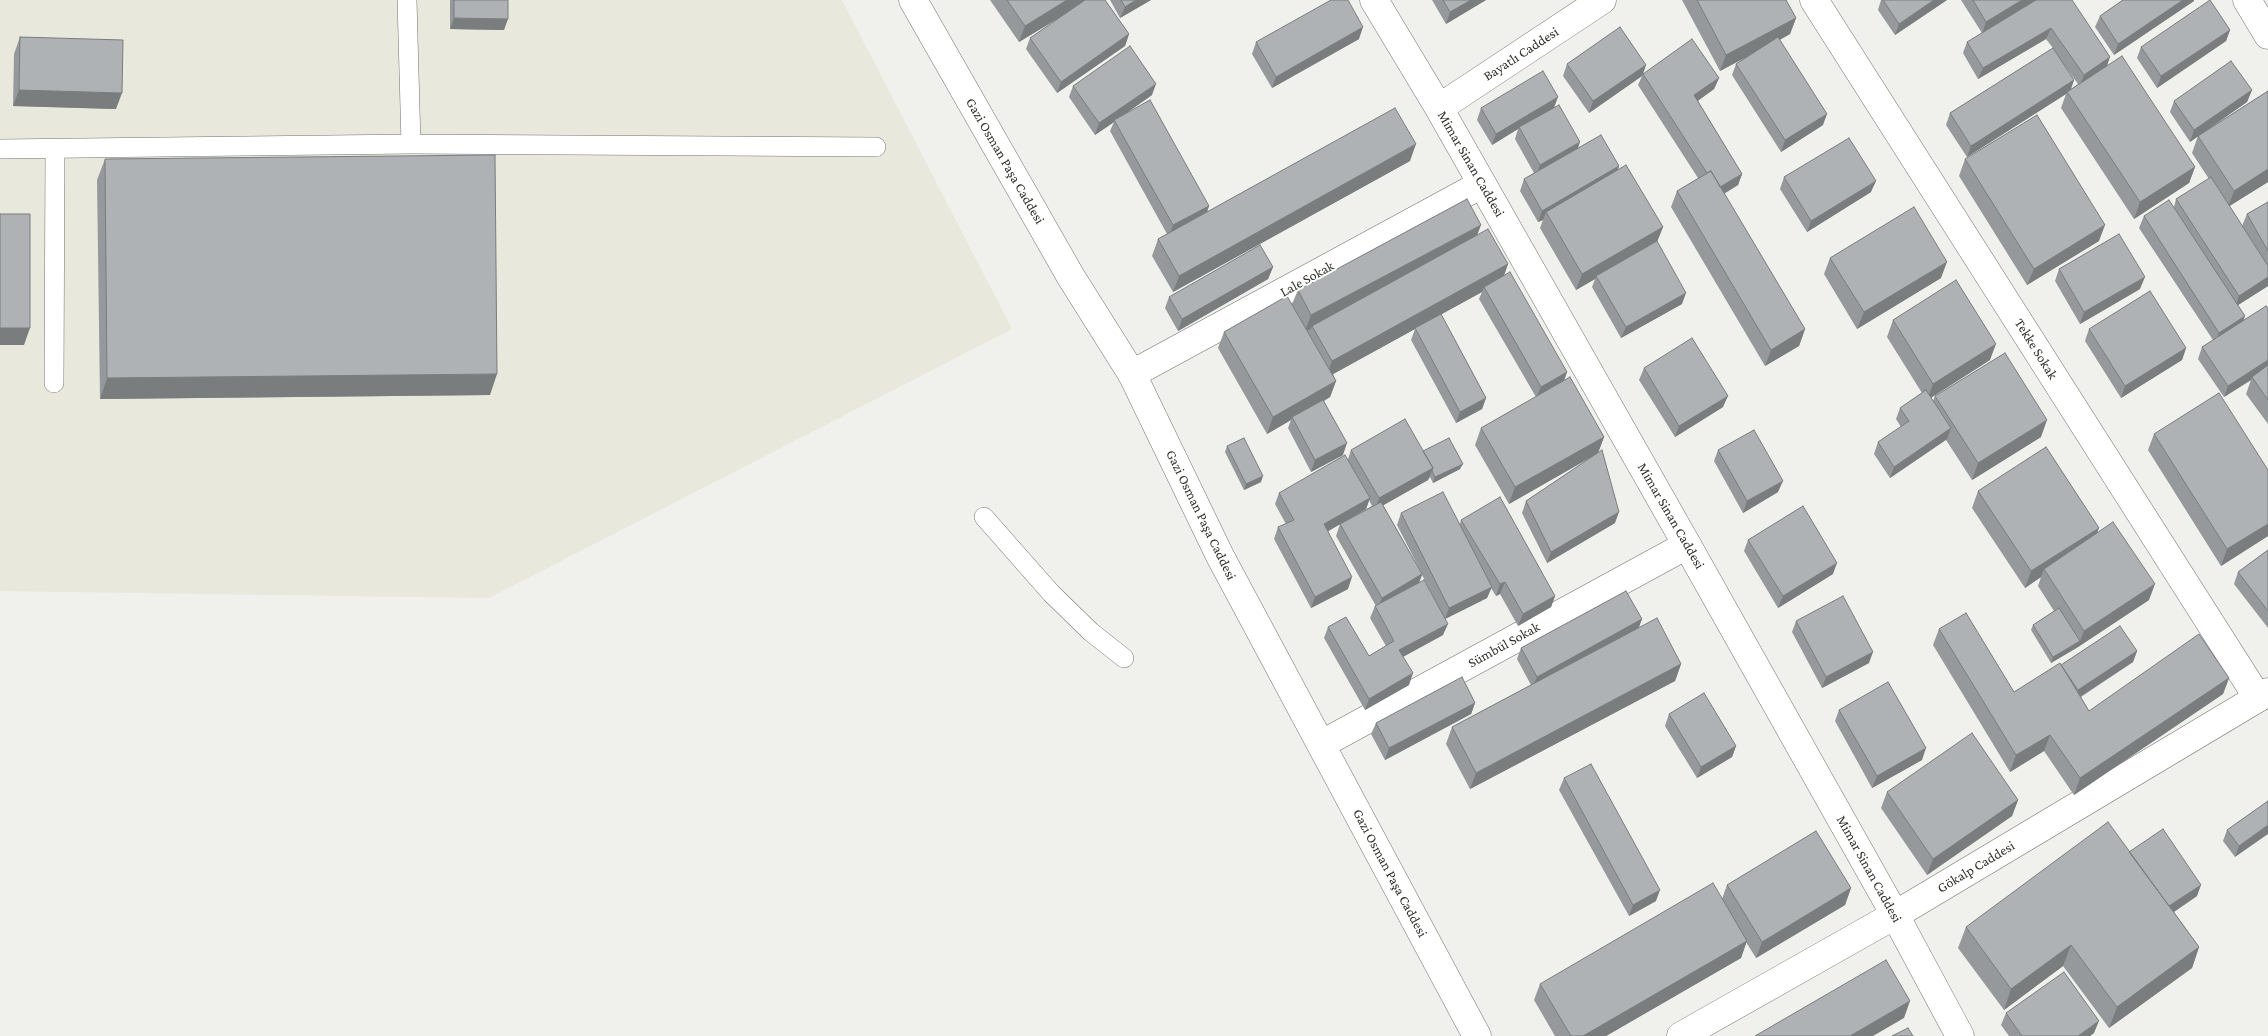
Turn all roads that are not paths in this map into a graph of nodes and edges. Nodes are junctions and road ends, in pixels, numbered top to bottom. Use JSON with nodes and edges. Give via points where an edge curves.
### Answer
{"nodes":[{"id":1,"x":407,"y":0,"type":"edge"},
{"id":2,"x":913,"y":0,"type":"edge"},
{"id":3,"x":1374,"y":0,"type":"edge"},
{"id":4,"x":1602,"y":0,"type":"edge"},
{"id":5,"x":1814,"y":0,"type":"edge"},
{"id":6,"x":2247,"y":0,"type":"edge"},
{"id":7,"x":2268,"y":35,"type":"edge"},
{"id":8,"x":1439,"y":108,"type":"junction"},
{"id":9,"x":411,"y":144,"type":"junction"},
{"id":10,"x":876,"y":147,"type":"dead end"},
{"id":11,"x":55,"y":149,"type":"junction"},
{"id":12,"x":0,"y":150,"type":"edge"},
{"id":13,"x":1482,"y":184,"type":"junction"},
{"id":14,"x":1132,"y":374,"type":"junction"},
{"id":15,"x":54,"y":383,"type":"dead end"},
{"id":16,"x":984,"y":517,"type":"dead end"},
{"id":17,"x":1687,"y":545,"type":"junction"},
{"id":18,"x":1124,"y":658,"type":"dead end"},
{"id":19,"x":2263,"y":695,"type":"edge"},
{"id":20,"x":1322,"y":744,"type":"junction"},
{"id":21,"x":1895,"y":915,"type":"junction"},
{"id":22,"x":1477,"y":1036,"type":"edge"},
{"id":23,"x":1681,"y":1036,"type":"edge"},
{"id":24,"x":1960,"y":1036,"type":"edge"}],
"edges":[{"from":1,"to":9,"type":"lane"},
{"from":2,"to":14,"type":"street","name":"Gazi Osman Paşa Caddesi","via":[[1071,277]]},
{"from":3,"to":8,"type":"street","name":"Mimar Sinan Caddesi"},
{"from":4,"to":8,"type":"street","name":"Bayatlı Caddesi"},
{"from":5,"to":19,"type":"street","name":"Tekke Sokak"},
{"from":6,"to":7,"type":"street"},
{"from":8,"to":13,"type":"street","name":"Mimar Sinan Caddesi"},
{"from":9,"to":10,"type":"lane"},
{"from":9,"to":11,"type":"lane"},
{"from":11,"to":12,"type":"lane"},
{"from":11,"to":15,"type":"lane"},
{"from":13,"to":14,"type":"street","name":"Lale Sokak"},
{"from":13,"to":17,"type":"street","name":"Mimar Sinan Caddesi"},
{"from":14,"to":20,"type":"street","name":"Gazi Osman Paşa Caddesi","via":[[1220,556]]},
{"from":16,"to":18,"type":"lane","via":[[1051,594]]},
{"from":17,"to":20,"type":"street","name":"Sümbül Sokak"},
{"from":17,"to":21,"type":"street","name":"Mimar Sinan Caddesi"},
{"from":19,"to":21,"type":"street","name":"Gökalp Caddesi"},
{"from":20,"to":22,"type":"street","name":"Gazi Osman Paşa Caddesi"},
{"from":21,"to":23,"type":"street","name":"Gökalp Caddesi"},
{"from":21,"to":24,"type":"street","name":"Mimar Sinan Caddesi"}]}
